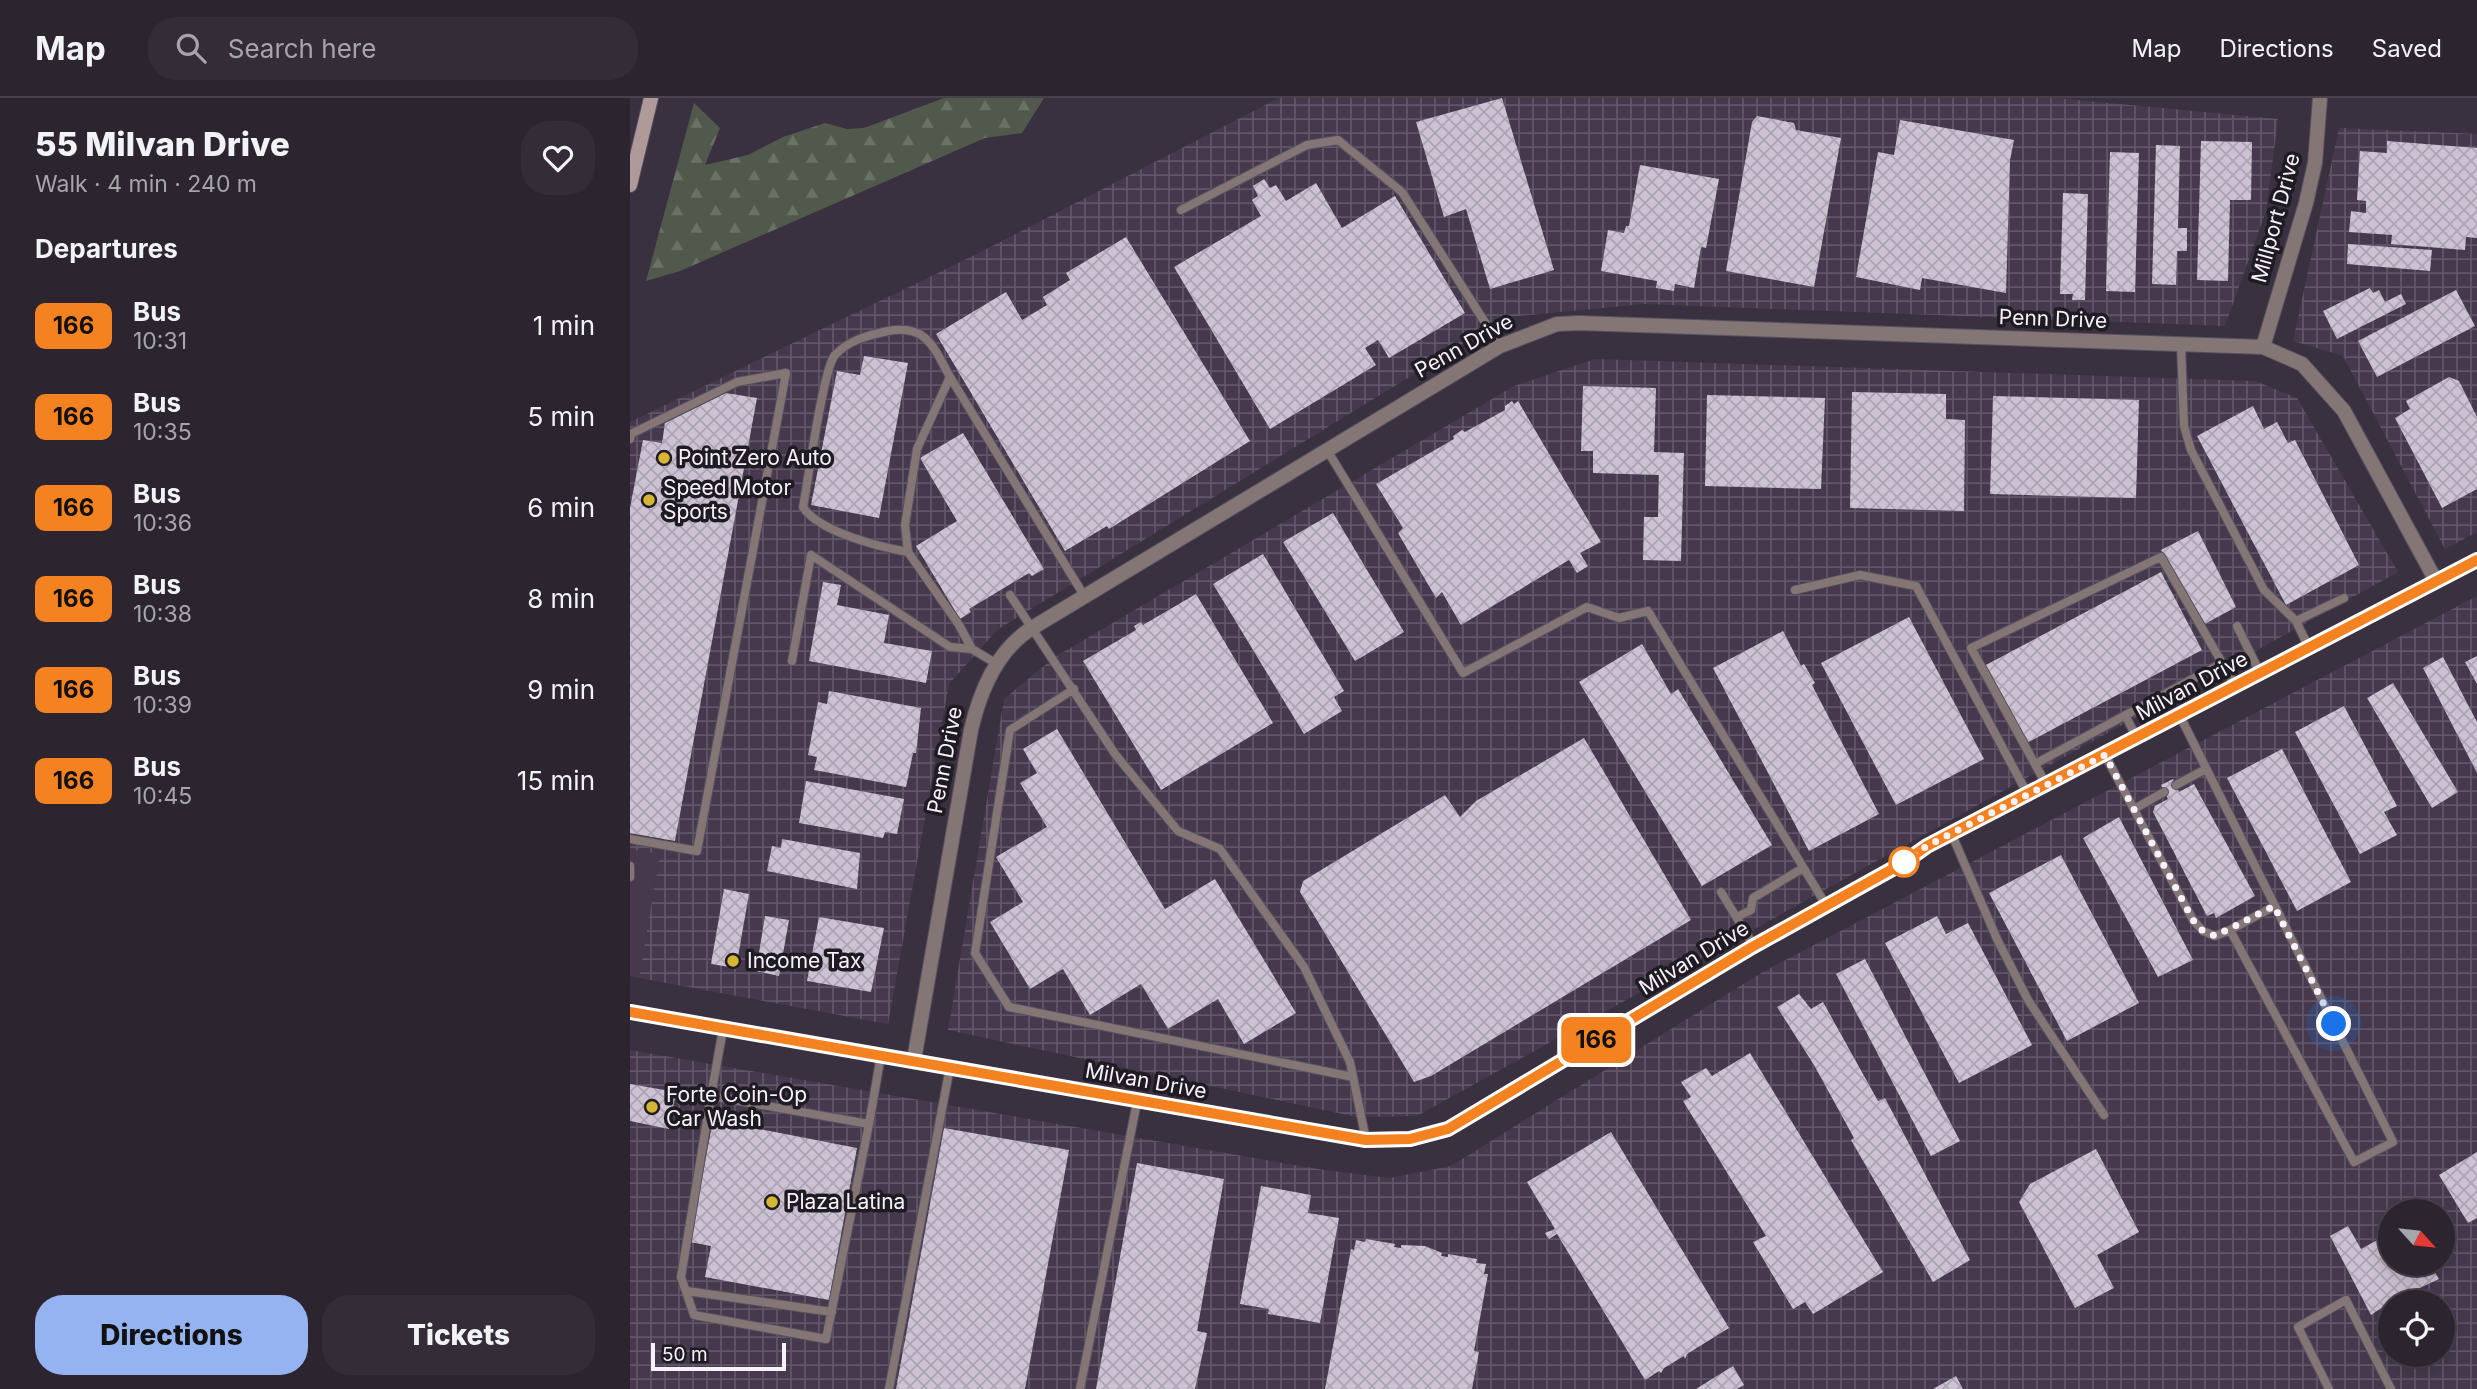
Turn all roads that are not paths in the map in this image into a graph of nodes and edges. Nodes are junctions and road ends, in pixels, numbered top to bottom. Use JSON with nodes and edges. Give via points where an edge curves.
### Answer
{"nodes":[{"id":1,"x":651,"y":98,"type":"edge"},
{"id":2,"x":2320,"y":98,"type":"edge"},
{"id":3,"x":630,"y":185,"type":"edge"},
{"id":4,"x":1181,"y":210,"type":"dead end"},
{"id":5,"x":2180,"y":344,"type":"junction"},
{"id":6,"x":1500,"y":345,"type":"junction"},
{"id":7,"x":2263,"y":347,"type":"junction"},
{"id":8,"x":950,"y":377,"type":"junction"},
{"id":9,"x":630,"y":439,"type":"edge"},
{"id":10,"x":1327,"y":450,"type":"junction"},
{"id":11,"x":908,"y":552,"type":"junction"},
{"id":12,"x":2477,"y":560,"type":"edge"},
{"id":13,"x":2436,"y":582,"type":"junction"},
{"id":14,"x":1795,"y":590,"type":"dead end"},
{"id":15,"x":1010,"y":594,"type":"dead end"},
{"id":16,"x":1085,"y":597,"type":"junction"},
{"id":17,"x":2344,"y":598,"type":"dead end"},
{"id":18,"x":2297,"y":621,"type":"junction"},
{"id":19,"x":2237,"y":626,"type":"dead end"},
{"id":20,"x":1032,"y":628,"type":"junction"},
{"id":21,"x":2309,"y":648,"type":"junction"},
{"id":22,"x":972,"y":649,"type":"junction"},
{"id":23,"x":792,"y":661,"type":"dead end"},
{"id":24,"x":2222,"y":663,"type":"junction"},
{"id":25,"x":997,"y":664,"type":"junction"},
{"id":26,"x":2260,"y":673,"type":"junction"},
{"id":27,"x":2236,"y":687,"type":"junction"},
{"id":28,"x":1074,"y":689,"type":"junction"},
{"id":29,"x":2125,"y":715,"type":"junction"},
{"id":30,"x":2180,"y":716,"type":"junction"},
{"id":31,"x":2137,"y":738,"type":"junction"},
{"id":32,"x":2105,"y":755,"type":"junction"},
{"id":33,"x":2035,"y":764,"type":"junction"},
{"id":34,"x":2206,"y":769,"type":"junction"},
{"id":35,"x":2176,"y":785,"type":"dead end"},
{"id":36,"x":2047,"y":786,"type":"junction"},
{"id":37,"x":2164,"y":792,"type":"dead end"},
{"id":38,"x":2028,"y":795,"type":"junction"},
{"id":39,"x":2136,"y":808,"type":"junction"},
{"id":40,"x":1952,"y":835,"type":"junction"},
{"id":41,"x":630,"y":839,"type":"edge"},
{"id":42,"x":630,"y":866,"type":"edge"},
{"id":43,"x":1803,"y":868,"type":"junction"},
{"id":44,"x":630,"y":877,"type":"edge"},
{"id":45,"x":1721,"y":892,"type":"dead end"},
{"id":46,"x":1826,"y":905,"type":"junction"},
{"id":47,"x":2274,"y":906,"type":"junction"},
{"id":48,"x":1737,"y":917,"type":"junction"},
{"id":49,"x":2230,"y":930,"type":"junction"},
{"id":50,"x":1754,"y":946,"type":"junction"},
{"id":51,"x":630,"y":1012,"type":"edge"},
{"id":52,"x":723,"y":1029,"type":"junction"},
{"id":53,"x":881,"y":1055,"type":"junction"},
{"id":54,"x":914,"y":1060,"type":"junction"},
{"id":55,"x":950,"y":1067,"type":"junction"},
{"id":56,"x":1353,"y":1077,"type":"junction"},
{"id":57,"x":711,"y":1096,"type":"junction"},
{"id":58,"x":1137,"y":1102,"type":"junction"},
{"id":59,"x":2105,"y":1115,"type":"dead end"},
{"id":60,"x":869,"y":1124,"type":"junction"},
{"id":61,"x":1366,"y":1140,"type":"junction"},
{"id":62,"x":687,"y":1290,"type":"junction"},
{"id":63,"x":832,"y":1312,"type":"junction"},
{"id":64,"x":889,"y":1389,"type":"edge"},
{"id":65,"x":1080,"y":1389,"type":"edge"},
{"id":66,"x":2329,"y":1389,"type":"edge"},
{"id":67,"x":2391,"y":1389,"type":"edge"}],
"edges":[{"from":1,"to":3,"type":"street"},
{"from":2,"to":7,"type":"street","name":"Millport Drive","via":[[2315,163],[2306,203]]},
{"from":4,"to":6,"type":"lane","via":[[1307,145],[1338,139],[1402,192]]},
{"from":5,"to":6,"type":"street","name":"Penn Drive","via":[[1579,323],[1557,324]]},
{"from":5,"to":7,"type":"street","name":"Penn Drive"},
{"from":5,"to":18,"type":"lane","via":[[2184,426],[2191,450],[2264,590]]},
{"from":6,"to":10,"type":"street","name":"Penn Drive"},
{"from":7,"to":13,"type":"street","name":"Penn Drive","via":[[2302,364],[2344,411]]},
{"from":8,"to":11,"type":"lane","via":[[917,449],[905,525]]},
{"from":8,"to":11,"type":"lane","via":[[930,340],[897,330],[862,336],[833,356],[827,378],[803,507],[829,527]]},
{"from":8,"to":16,"type":"lane"},
{"from":9,"to":41,"type":"lane","via":[[631,433],[737,382],[786,373],[697,851]]},
{"from":10,"to":16,"type":"street","name":"Penn Drive"},
{"from":10,"to":43,"type":"lane","via":[[1463,673],[1587,607],[1619,618],[1648,611]]},
{"from":11,"to":22,"type":"lane"},
{"from":12,"to":13,"type":"street","name":"Milvan Drive"},
{"from":13,"to":21,"type":"street","name":"Milvan Drive"},
{"from":14,"to":38,"type":"lane","via":[[1860,575],[1916,586]]},
{"from":15,"to":20,"type":"lane"},
{"from":16,"to":20,"type":"street","name":"Penn Drive"},
{"from":17,"to":18,"type":"lane"},
{"from":18,"to":21,"type":"lane"},
{"from":19,"to":26,"type":"lane"},
{"from":20,"to":25,"type":"street","name":"Penn Drive"},
{"from":20,"to":28,"type":"lane"},
{"from":21,"to":26,"type":"street","name":"Milvan Drive"},
{"from":22,"to":23,"type":"lane","via":[[950,647],[811,555]]},
{"from":22,"to":25,"type":"lane"},
{"from":24,"to":27,"type":"lane"},
{"from":24,"to":29,"type":"lane"},
{"from":24,"to":33,"type":"lane","via":[[2161,557],[1971,648]]},
{"from":25,"to":54,"type":"street","name":"Penn Drive","via":[[978,700],[971,730]]},
{"from":26,"to":27,"type":"street","name":"Milvan Drive"},
{"from":27,"to":30,"type":"street","name":"Milvan Drive"},
{"from":28,"to":56,"type":"lane","via":[[1115,754],[1178,831],[1220,849],[1304,967]]},
{"from":28,"to":56,"type":"lane","via":[[1010,730],[975,953],[1009,1007]]},
{"from":29,"to":31,"type":"lane"},
{"from":29,"to":33,"type":"lane"},
{"from":30,"to":31,"type":"street","name":"Milvan Drive"},
{"from":30,"to":34,"type":"lane"},
{"from":31,"to":32,"type":"street","name":"Milvan Drive"},
{"from":32,"to":36,"type":"street","name":"Milvan Drive"},
{"from":32,"to":39,"type":"lane"},
{"from":33,"to":36,"type":"lane"},
{"from":34,"to":35,"type":"lane"},
{"from":34,"to":47,"type":"lane"},
{"from":36,"to":38,"type":"street","name":"Milvan Drive"},
{"from":37,"to":39,"type":"lane"},
{"from":38,"to":40,"type":"street","name":"Milvan Drive"},
{"from":39,"to":49,"type":"lane","via":[[2193,920],[2215,936]]},
{"from":40,"to":46,"type":"street","name":"Milvan Drive"},
{"from":40,"to":59,"type":"lane","via":[[2028,1000]]},
{"from":42,"to":44,"type":"lane"},
{"from":43,"to":46,"type":"lane"},
{"from":43,"to":48,"type":"lane","via":[[1753,898],[1751,910]]},
{"from":45,"to":48,"type":"lane"},
{"from":46,"to":50,"type":"street","name":"Milvan Drive"},
{"from":47,"to":49,"type":"lane"},
{"from":47,"to":49,"type":"lane","via":[[2393,1142],[2354,1162]]},
{"from":48,"to":50,"type":"lane"},
{"from":50,"to":61,"type":"street","name":"Milvan Drive","via":[[1448,1129],[1410,1139]]},
{"from":51,"to":52,"type":"street","name":"Milvan Drive"},
{"from":52,"to":53,"type":"street","name":"Milvan Drive"},
{"from":52,"to":57,"type":"lane"},
{"from":53,"to":54,"type":"street","name":"Milvan Drive"},
{"from":53,"to":60,"type":"lane"},
{"from":54,"to":55,"type":"street","name":"Milvan Drive"},
{"from":55,"to":58,"type":"street","name":"Milvan Drive"},
{"from":55,"to":64,"type":"lane"},
{"from":56,"to":61,"type":"lane"},
{"from":57,"to":60,"type":"lane"},
{"from":57,"to":62,"type":"lane","via":[[681,1277]]},
{"from":58,"to":61,"type":"street","name":"Milvan Drive"},
{"from":58,"to":65,"type":"lane"},
{"from":60,"to":63,"type":"lane"},
{"from":62,"to":63,"type":"lane"},
{"from":62,"to":63,"type":"lane","via":[[694,1315],[827,1339]]},
{"from":66,"to":67,"type":"lane","via":[[2298,1327],[2346,1300]]}]}
